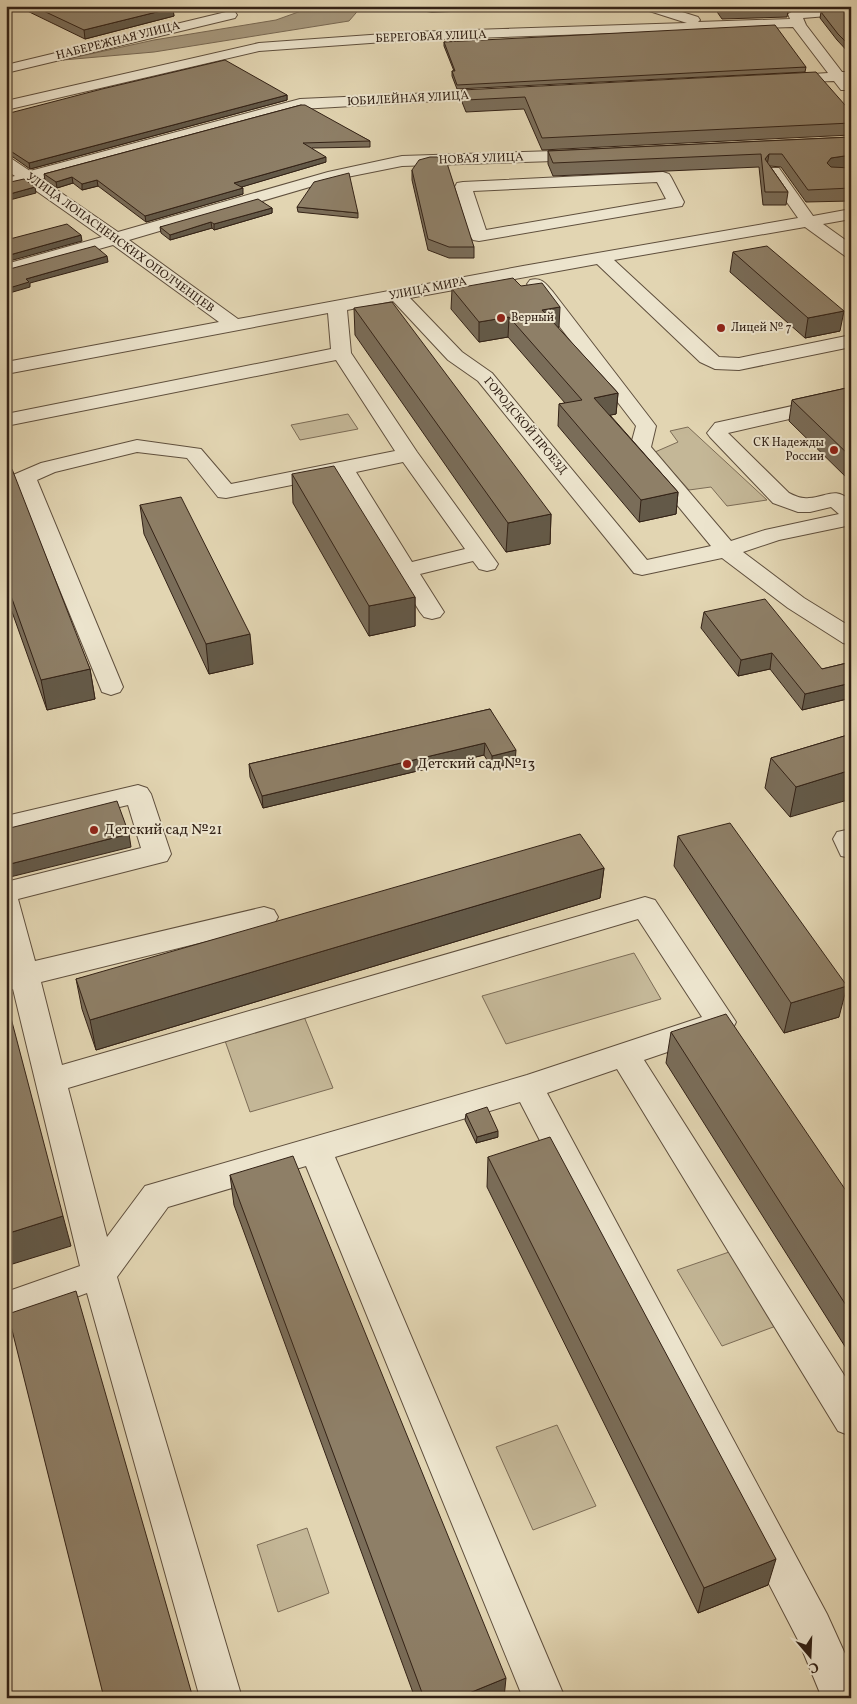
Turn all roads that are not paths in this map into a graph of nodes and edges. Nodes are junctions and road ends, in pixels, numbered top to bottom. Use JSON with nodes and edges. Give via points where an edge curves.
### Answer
{"nodes":[{"id":1,"x":468,"y":6,"type":"edge"},
{"id":2,"x":648,"y":6,"type":"edge"},
{"id":3,"x":432,"y":8,"type":"dead end"},
{"id":4,"x":851,"y":10,"type":"edge"},
{"id":5,"x":789,"y":14,"type":"edge"},
{"id":6,"x":230,"y":15,"type":"dead end"},
{"id":7,"x":714,"y":26,"type":"junction"},
{"id":8,"x":6,"y":69,"type":"edge"},
{"id":9,"x":839,"y":77,"type":"edge"},
{"id":10,"x":773,"y":80,"type":"edge"},
{"id":11,"x":513,"y":94,"type":"edge"},
{"id":12,"x":848,"y":98,"type":"edge"},
{"id":13,"x":6,"y":106,"type":"edge"},
{"id":14,"x":604,"y":154,"type":"edge"},
{"id":15,"x":544,"y":157,"type":"junction"},
{"id":16,"x":6,"y":162,"type":"edge"},
{"id":17,"x":773,"y":171,"type":"edge"},
{"id":18,"x":28,"y":177,"type":"junction"},
{"id":19,"x":6,"y":183,"type":"edge"},
{"id":20,"x":561,"y":202,"type":"junction"},
{"id":21,"x":851,"y":214,"type":"edge"},
{"id":22,"x":808,"y":221,"type":"junction"},
{"id":23,"x":115,"y":238,"type":"junction"},
{"id":24,"x":586,"y":250,"type":"junction"},
{"id":25,"x":851,"y":252,"type":"edge"},
{"id":26,"x":6,"y":270,"type":"edge"},
{"id":27,"x":523,"y":271,"type":"junction"},
{"id":28,"x":397,"y":295,"type":"junction"},
{"id":29,"x":337,"y":306,"type":"junction"},
{"id":30,"x":234,"y":325,"type":"junction"},
{"id":31,"x":851,"y":341,"type":"edge"},
{"id":32,"x":341,"y":353,"type":"junction"},
{"id":33,"x":6,"y":368,"type":"edge"},
{"id":34,"x":851,"y":399,"type":"edge"},
{"id":35,"x":767,"y":417,"type":"junction"},
{"id":36,"x":6,"y":420,"type":"edge"},
{"id":37,"x":408,"y":455,"type":"junction"},
{"id":38,"x":344,"y":469,"type":"junction"},
{"id":39,"x":16,"y":482,"type":"edge"},
{"id":40,"x":846,"y":503,"type":"edge"},
{"id":41,"x":851,"y":518,"type":"edge"},
{"id":42,"x":726,"y":550,"type":"junction"},
{"id":43,"x":406,"y":570,"type":"junction"},
{"id":44,"x":432,"y":612,"type":"dead end"},
{"id":45,"x":851,"y":638,"type":"edge"},
{"id":46,"x":111,"y":686,"type":"dead end"},
{"id":47,"x":6,"y":825,"type":"edge"},
{"id":48,"x":851,"y":838,"type":"edge"},
{"id":49,"x":851,"y":849,"type":"edge"},
{"id":50,"x":6,"y":892,"type":"edge"},
{"id":51,"x":6,"y":903,"type":"edge"},
{"id":52,"x":264,"y":918,"type":"dead end"},
{"id":53,"x":15,"y":977,"type":"edge"},
{"id":54,"x":624,"y":1054,"type":"junction"},
{"id":55,"x":50,"y":1081,"type":"junction"},
{"id":56,"x":528,"y":1087,"type":"junction"},
{"id":57,"x":315,"y":1149,"type":"junction"},
{"id":58,"x":99,"y":1274,"type":"junction"},
{"id":59,"x":6,"y":1308,"type":"edge"},
{"id":60,"x":851,"y":1419,"type":"edge"},
{"id":61,"x":221,"y":1698,"type":"edge"},
{"id":62,"x":544,"y":1698,"type":"edge"},
{"id":63,"x":843,"y":1698,"type":"edge"}],
"edges":[{"from":1,"to":3,"type":"street"},
{"from":2,"to":7,"type":"street"},
{"from":4,"to":5,"type":"street","name":"БЕРЕГОВАЯ УЛИЦА"},
{"from":5,"to":7,"type":"street","name":"БЕРЕГОВАЯ УЛИЦА"},
{"from":5,"to":9,"type":"street"},
{"from":6,"to":8,"type":"street","name":"НАБЕРЕЖНАЯ УЛИЦА"},
{"from":7,"to":13,"type":"street","name":"БЕРЕГОВАЯ УЛИЦА","via":[[412,36],[259,47]]},
{"from":9,"to":10,"type":"street"},
{"from":9,"to":12,"type":"street"},
{"from":11,"to":18,"type":"street","name":"ЮБИЛЕЙНАЯ УЛИЦА","via":[[300,104]]},
{"from":14,"to":15,"type":"street","name":"НОВАЯ УЛИЦА"},
{"from":15,"to":20,"type":"street"},
{"from":15,"to":23,"type":"street","name":"НОВАЯ УЛИЦА","via":[[402,161],[334,175]]},
{"from":16,"to":18,"type":"street","name":"УЛИЦА ЛОПАСНЕНСКИХ ОПОЛЧЕНЦЕВ"},
{"from":17,"to":22,"type":"street"},
{"from":18,"to":19,"type":"street","name":"ЮБИЛЕЙНАЯ УЛИЦА"},
{"from":18,"to":23,"type":"street","name":"УЛИЦА ЛОПАСНЕНСКИХ ОПОЛЧЕНЦЕВ"},
{"from":20,"to":20,"type":"street","via":[[463,188],[479,236]]},
{"from":20,"to":20,"type":"street","via":[[676,202],[663,177]]},
{"from":20,"to":24,"type":"street"},
{"from":21,"to":22,"type":"street","name":"УЛИЦА МИРА"},
{"from":22,"to":24,"type":"street","name":"УЛИЦА МИРА"},
{"from":22,"to":25,"type":"street"},
{"from":23,"to":26,"type":"street","name":"НОВАЯ УЛИЦА"},
{"from":23,"to":30,"type":"street","name":"УЛИЦА ЛОПАСНЕНСКИХ ОПОЛЧЕНЦЕВ"},
{"from":24,"to":27,"type":"street","name":"УЛИЦА МИРА"},
{"from":24,"to":31,"type":"street","via":[[715,363],[739,364]]},
{"from":27,"to":28,"type":"street","name":"УЛИЦА МИРА"},
{"from":27,"to":42,"type":"street","via":[[547,296],[646,426],[640,448]]},
{"from":28,"to":29,"type":"street","name":"УЛИЦА МИРА"},
{"from":28,"to":42,"type":"street","name":"ГОРОДСКОЙ ПРОЕЗД","via":[[455,356],[485,377],[642,568]]},
{"from":29,"to":30,"type":"street","name":"УЛИЦА МИРА"},
{"from":29,"to":32,"type":"street"},
{"from":30,"to":33,"type":"street","name":"УЛИЦА МИРА"},
{"from":32,"to":36,"type":"street"},
{"from":32,"to":37,"type":"street"},
{"from":34,"to":35,"type":"street"},
{"from":35,"to":40,"type":"street","via":[[748,441],[758,461],[777,476],[832,494]]},
{"from":35,"to":40,"type":"street","via":[[722,427],[717,433],[781,498],[798,505]]},
{"from":37,"to":38,"type":"street"},
{"from":37,"to":43,"type":"street","via":[[483,559]]},
{"from":38,"to":39,"type":"street","via":[[226,492],[194,453],[137,446],[48,467]]},
{"from":38,"to":43,"type":"street"},
{"from":39,"to":46,"type":"street"},
{"from":41,"to":42,"type":"street","via":[[773,535]]},
{"from":42,"to":45,"type":"street","via":[[796,603]]},
{"from":43,"to":44,"type":"street"},
{"from":47,"to":50,"type":"street","via":[[138,794],[157,854]]},
{"from":48,"to":49,"type":"street","via":[[848,839]]},
{"from":51,"to":53,"type":"street"},
{"from":52,"to":53,"type":"street"},
{"from":53,"to":55,"type":"street"},
{"from":54,"to":55,"type":"street","via":[[721,1022],[645,908]]},
{"from":54,"to":56,"type":"street"},
{"from":54,"to":60,"type":"street"},
{"from":55,"to":58,"type":"street"},
{"from":56,"to":57,"type":"street"},
{"from":56,"to":63,"type":"street","via":[[813,1628]]},
{"from":57,"to":58,"type":"street","via":[[157,1196]]},
{"from":57,"to":62,"type":"street"},
{"from":58,"to":59,"type":"street"},
{"from":58,"to":61,"type":"street"}]}
